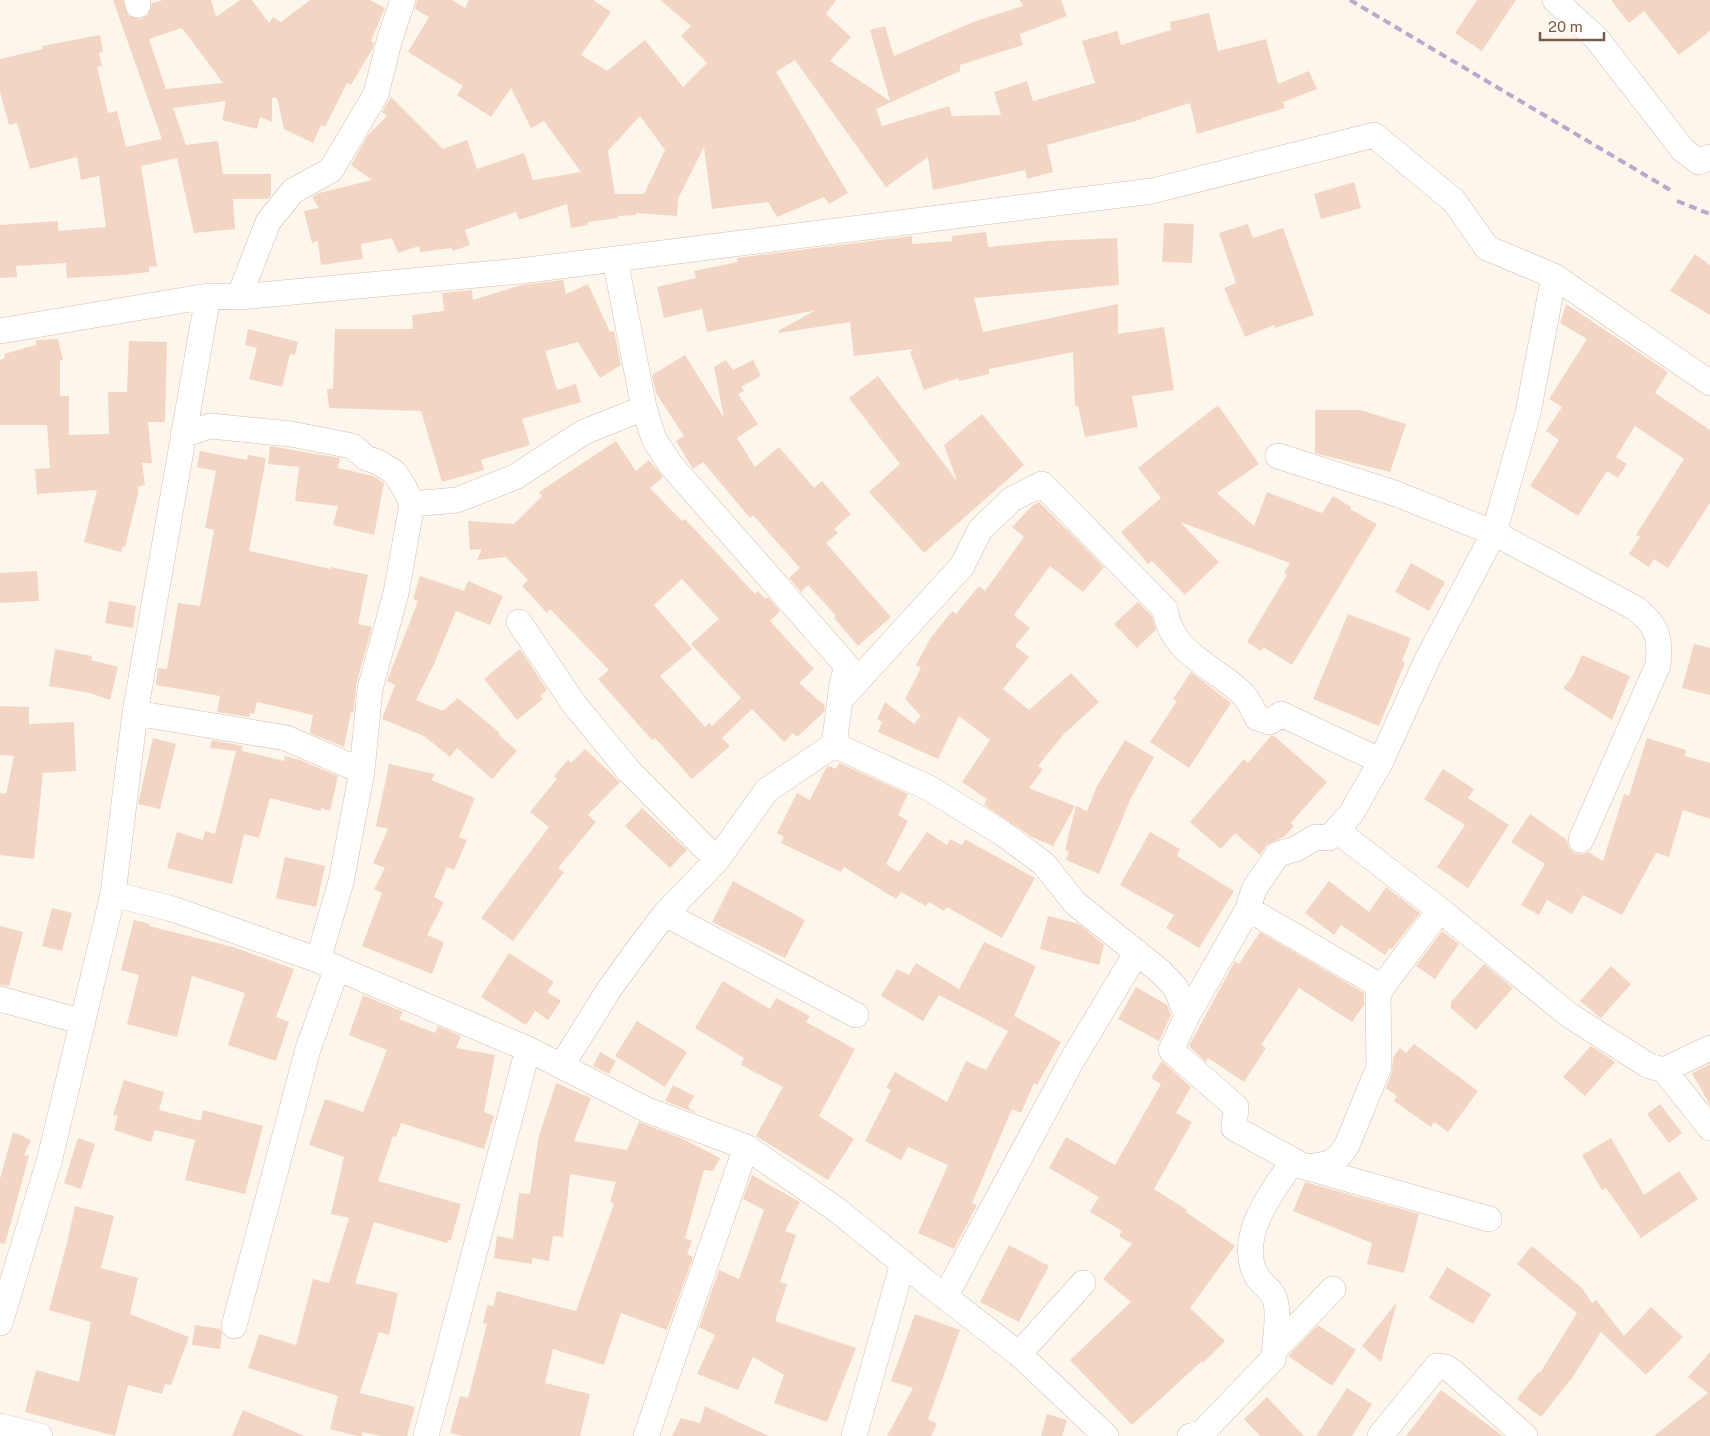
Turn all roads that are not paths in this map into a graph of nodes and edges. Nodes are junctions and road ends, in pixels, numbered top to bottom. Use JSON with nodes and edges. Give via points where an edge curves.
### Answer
{"nodes":[{"id":1,"x":403,"y":0,"type":"edge"},
{"id":2,"x":1555,"y":0,"type":"edge"},
{"id":3,"x":1710,"y":157,"type":"edge"},
{"id":4,"x":615,"y":259,"type":"junction"},
{"id":5,"x":1554,"y":276,"type":"junction"},
{"id":6,"x":208,"y":296,"type":"junction"},
{"id":7,"x":239,"y":298,"type":"junction"},
{"id":8,"x":0,"y":331,"type":"edge"},
{"id":9,"x":1710,"y":383,"type":"edge"},
{"id":10,"x":644,"y":408,"type":"junction"},
{"id":11,"x":183,"y":435,"type":"junction"},
{"id":12,"x":1278,"y":456,"type":"dead end"},
{"id":13,"x":412,"y":504,"type":"junction"},
{"id":14,"x":1494,"y":533,"type":"junction"},
{"id":15,"x":519,"y":622,"type":"dead end"},
{"id":16,"x":841,"y":699,"type":"junction"},
{"id":17,"x":135,"y":713,"type":"junction"},
{"id":18,"x":834,"y":745,"type":"junction"},
{"id":19,"x":1381,"y":761,"type":"junction"},
{"id":20,"x":362,"y":771,"type":"junction"},
{"id":21,"x":1337,"y":831,"type":"junction"},
{"id":22,"x":1581,"y":840,"type":"dead end"},
{"id":23,"x":718,"y":860,"type":"junction"},
{"id":24,"x":113,"y":894,"type":"junction"},
{"id":25,"x":1248,"y":909,"type":"junction"},
{"id":26,"x":1440,"y":910,"type":"junction"},
{"id":27,"x":665,"y":914,"type":"junction"},
{"id":28,"x":1137,"y":952,"type":"junction"},
{"id":29,"x":328,"y":964,"type":"junction"},
{"id":30,"x":1205,"y":984,"type":"junction"},
{"id":31,"x":1382,"y":987,"type":"junction"},
{"id":32,"x":1176,"y":988,"type":"junction"},
{"id":33,"x":0,"y":999,"type":"edge"},
{"id":34,"x":856,"y":1016,"type":"dead end"},
{"id":35,"x":1187,"y":1016,"type":"junction"},
{"id":36,"x":83,"y":1022,"type":"junction"},
{"id":37,"x":1710,"y":1048,"type":"edge"},
{"id":38,"x":528,"y":1049,"type":"junction"},
{"id":39,"x":562,"y":1065,"type":"junction"},
{"id":40,"x":1664,"y":1070,"type":"junction"},
{"id":41,"x":1710,"y":1128,"type":"edge"},
{"id":42,"x":746,"y":1147,"type":"junction"},
{"id":43,"x":1299,"y":1164,"type":"junction"},
{"id":44,"x":1489,"y":1219,"type":"dead end"},
{"id":45,"x":904,"y":1263,"type":"junction"},
{"id":46,"x":1083,"y":1283,"type":"dead end"},
{"id":47,"x":1334,"y":1289,"type":"dead end"},
{"id":48,"x":944,"y":1297,"type":"junction"},
{"id":49,"x":0,"y":1324,"type":"edge"},
{"id":50,"x":234,"y":1326,"type":"dead end"},
{"id":51,"x":1275,"y":1349,"type":"junction"},
{"id":52,"x":1019,"y":1354,"type":"junction"},
{"id":53,"x":0,"y":1426,"type":"edge"},
{"id":54,"x":1199,"y":1435,"type":"edge"},
{"id":55,"x":40,"y":1436,"type":"edge"},
{"id":56,"x":426,"y":1436,"type":"edge"},
{"id":57,"x":646,"y":1436,"type":"edge"},
{"id":58,"x":854,"y":1436,"type":"edge"},
{"id":59,"x":1106,"y":1436,"type":"edge"},
{"id":60,"x":1380,"y":1436,"type":"edge"},
{"id":61,"x":1525,"y":1436,"type":"edge"}],
"edges":[{"from":1,"to":7,"type":"street","via":[[372,102],[331,170],[292,192],[268,222]]},
{"from":2,"to":3,"type":"street","via":[[1597,39],[1684,150],[1699,162]]},
{"from":4,"to":5,"type":"street","via":[[1152,191],[1374,135],[1454,201],[1487,248]]},
{"from":4,"to":7,"type":"street"},
{"from":4,"to":10,"type":"street"},
{"from":5,"to":9,"type":"street"},
{"from":5,"to":14,"type":"street","via":[[1528,413]]},
{"from":6,"to":7,"type":"street"},
{"from":6,"to":8,"type":"street"},
{"from":6,"to":11,"type":"street"},
{"from":10,"to":13,"type":"street","via":[[584,432],[515,477],[457,500]]},
{"from":10,"to":16,"type":"street","via":[[654,439],[670,464],[847,666]]},
{"from":11,"to":13,"type":"street","via":[[210,426],[291,434],[352,446],[366,458],[394,472]]},
{"from":11,"to":17,"type":"street"},
{"from":12,"to":14,"type":"street","via":[[1397,494]]},
{"from":13,"to":20,"type":"street","via":[[396,593],[370,689]]},
{"from":14,"to":19,"type":"street","via":[[1428,658]]},
{"from":14,"to":22,"type":"street","via":[[1635,608],[1648,618],[1660,644],[1658,664]]},
{"from":15,"to":23,"type":"street","via":[[574,704],[629,771]]},
{"from":16,"to":18,"type":"street"},
{"from":16,"to":19,"type":"street","via":[[962,566],[980,530],[1012,499],[1042,484],[1165,609],[1166,620],[1182,647],[1244,695],[1257,718],[1270,722],[1281,714]]},
{"from":17,"to":20,"type":"street","via":[[286,738]]},
{"from":17,"to":24,"type":"street"},
{"from":18,"to":23,"type":"street","via":[[766,790]]},
{"from":18,"to":28,"type":"street","via":[[929,788],[1002,833],[1044,864],[1074,903]]},
{"from":19,"to":21,"type":"street","via":[[1351,814]]},
{"from":20,"to":29,"type":"street"},
{"from":21,"to":25,"type":"street","via":[[1329,838],[1316,837],[1296,849],[1278,854],[1254,889]]},
{"from":21,"to":26,"type":"street"},
{"from":23,"to":27,"type":"street"},
{"from":24,"to":29,"type":"street","via":[[172,909]]},
{"from":24,"to":36,"type":"street"},
{"from":25,"to":30,"type":"street"},
{"from":25,"to":31,"type":"street"},
{"from":26,"to":31,"type":"street"},
{"from":26,"to":40,"type":"street","via":[[1569,1015],[1649,1066]]},
{"from":27,"to":34,"type":"street"},
{"from":27,"to":39,"type":"street","via":[[610,988]]},
{"from":28,"to":32,"type":"street"},
{"from":28,"to":48,"type":"street","via":[[1071,1062]]},
{"from":29,"to":38,"type":"street"},
{"from":29,"to":50,"type":"street"},
{"from":30,"to":32,"type":"street"},
{"from":30,"to":35,"type":"street"},
{"from":31,"to":43,"type":"street","via":[[1378,998],[1379,1067],[1347,1145],[1340,1157],[1329,1164]]},
{"from":32,"to":35,"type":"street"},
{"from":33,"to":36,"type":"street"},
{"from":35,"to":43,"type":"street","via":[[1171,1050],[1236,1107],[1234,1128]]},
{"from":36,"to":49,"type":"street","via":[[50,1158]]},
{"from":37,"to":40,"type":"street"},
{"from":38,"to":39,"type":"street"},
{"from":38,"to":56,"type":"street"},
{"from":39,"to":42,"type":"street","via":[[647,1110]]},
{"from":40,"to":41,"type":"street"},
{"from":42,"to":45,"type":"street","via":[[837,1210]]},
{"from":42,"to":57,"type":"street"},
{"from":43,"to":44,"type":"street"},
{"from":43,"to":51,"type":"street","via":[[1265,1204],[1253,1234],[1253,1267],[1259,1282],[1275,1298]]},
{"from":45,"to":48,"type":"street"},
{"from":45,"to":58,"type":"street"},
{"from":46,"to":52,"type":"street"},
{"from":47,"to":51,"type":"street"},
{"from":48,"to":52,"type":"street"},
{"from":51,"to":54,"type":"street","via":[[1273,1359]]},
{"from":52,"to":59,"type":"street"},
{"from":53,"to":55,"type":"street"},
{"from":60,"to":61,"type":"street","via":[[1437,1366],[1453,1372]]}]}
